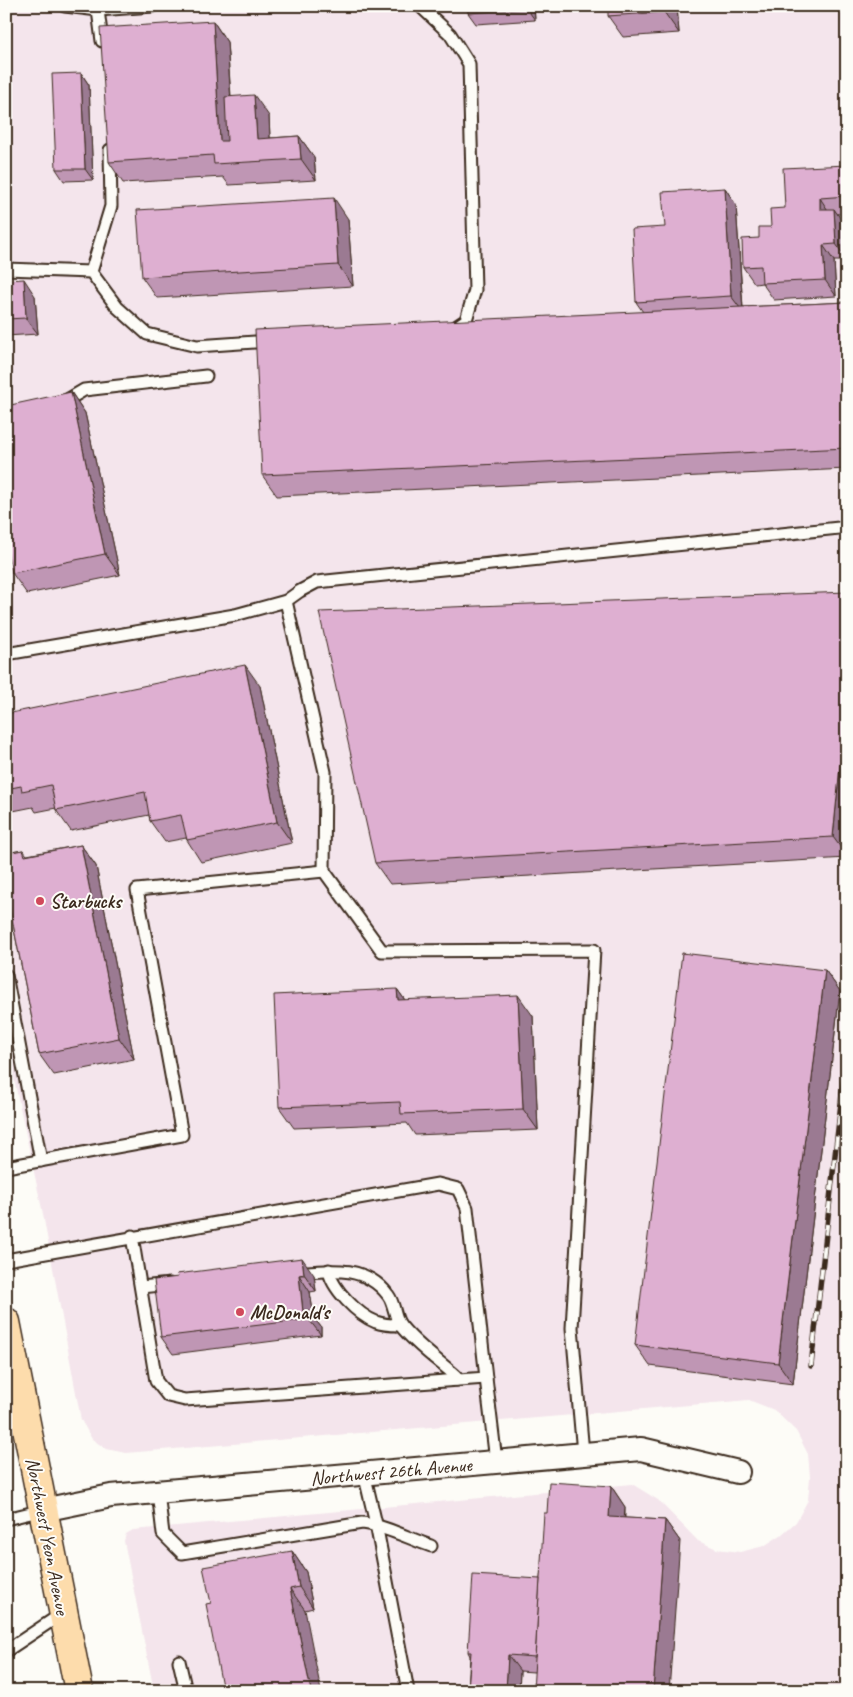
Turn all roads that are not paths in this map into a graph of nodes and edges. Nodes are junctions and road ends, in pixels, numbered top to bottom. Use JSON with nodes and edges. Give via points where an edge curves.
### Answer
{"nodes":[{"id":1,"x":65,"y":6,"type":"edge"},
{"id":2,"x":153,"y":6,"type":"edge"},
{"id":3,"x":420,"y":6,"type":"edge"},
{"id":4,"x":98,"y":10,"type":"junction"},
{"id":5,"x":104,"y":54,"type":"edge"},
{"id":6,"x":109,"y":138,"type":"edge"},
{"id":7,"x":6,"y":270,"type":"edge"},
{"id":8,"x":91,"y":272,"type":"junction"},
{"id":9,"x":440,"y":331,"type":"edge"},
{"id":10,"x":285,"y":340,"type":"edge"},
{"id":11,"x":206,"y":376,"type":"dead end"},
{"id":12,"x":53,"y":407,"type":"edge"},
{"id":13,"x":839,"y":528,"type":"dead end"},
{"id":14,"x":286,"y":601,"type":"junction"},
{"id":15,"x":6,"y":654,"type":"edge"},
{"id":16,"x":324,"y":871,"type":"junction"},
{"id":17,"x":6,"y":975,"type":"edge"},
{"id":18,"x":41,"y":1161,"type":"junction"},
{"id":19,"x":6,"y":1167,"type":"edge"},
{"id":20,"x":132,"y":1236,"type":"junction"},
{"id":21,"x":6,"y":1260,"type":"edge"},
{"id":22,"x":329,"y":1270,"type":"junction"},
{"id":23,"x":284,"y":1274,"type":"edge"},
{"id":24,"x":179,"y":1284,"type":"edge"},
{"id":25,"x":141,"y":1287,"type":"junction"},
{"id":26,"x":6,"y":1322,"type":"edge"},
{"id":27,"x":400,"y":1325,"type":"junction"},
{"id":28,"x":486,"y":1378,"type":"junction"},
{"id":29,"x":456,"y":1380,"type":"junction"},
{"id":30,"x":583,"y":1453,"type":"junction"},
{"id":31,"x":496,"y":1461,"type":"junction"},
{"id":32,"x":738,"y":1472,"type":"dead end"},
{"id":33,"x":364,"y":1473,"type":"junction"},
{"id":34,"x":158,"y":1492,"type":"junction"},
{"id":35,"x":43,"y":1510,"type":"junction"},
{"id":36,"x":6,"y":1519,"type":"edge"},
{"id":37,"x":376,"y":1524,"type":"junction"},
{"id":38,"x":431,"y":1546,"type":"dead end"},
{"id":39,"x":63,"y":1613,"type":"junction"},
{"id":40,"x":6,"y":1651,"type":"edge"},
{"id":41,"x":179,"y":1661,"type":"dead end"},
{"id":42,"x":73,"y":1688,"type":"edge"},
{"id":43,"x":186,"y":1691,"type":"edge"},
{"id":44,"x":408,"y":1691,"type":"edge"}],
"edges":[{"from":1,"to":4,"type":"lane"},
{"from":2,"to":4,"type":"lane"},
{"from":3,"to":9,"type":"lane","via":[[450,34],[468,64],[474,290],[466,320],[450,330]]},
{"from":4,"to":5,"type":"lane"},
{"from":6,"to":8,"type":"lane","via":[[111,206]]},
{"from":7,"to":8,"type":"lane"},
{"from":8,"to":10,"type":"lane","via":[[117,307],[147,334],[198,346]]},
{"from":11,"to":12,"type":"lane","via":[[84,390]]},
{"from":13,"to":14,"type":"lane","via":[[317,582]]},
{"from":14,"to":15,"type":"lane","via":[[235,615]]},
{"from":14,"to":16,"type":"lane","via":[[325,772]]},
{"from":16,"to":18,"type":"lane","via":[[137,890],[182,1135]]},
{"from":16,"to":30,"type":"lane","via":[[382,950],[594,950],[572,1328]]},
{"from":17,"to":18,"type":"lane"},
{"from":18,"to":19,"type":"lane"},
{"from":20,"to":21,"type":"lane"},
{"from":20,"to":25,"type":"lane"},
{"from":20,"to":28,"type":"lane","via":[[438,1184],[458,1189],[467,1208]]},
{"from":22,"to":23,"type":"lane"},
{"from":22,"to":27,"type":"lane","via":[[334,1286],[356,1308],[376,1322]]},
{"from":22,"to":27,"type":"lane","via":[[360,1272],[375,1282],[396,1308]]},
{"from":24,"to":25,"type":"lane"},
{"from":25,"to":29,"type":"lane","via":[[156,1381],[168,1396],[185,1400]]},
{"from":26,"to":35,"type":"highway","name":"Northwest Yeon Avenue"},
{"from":27,"to":29,"type":"lane","via":[[456,1376]]},
{"from":28,"to":29,"type":"lane"},
{"from":28,"to":31,"type":"lane"},
{"from":30,"to":31,"type":"street","name":"Northwest 26th Avenue"},
{"from":30,"to":32,"type":"street","name":"Northwest 26th Avenue","via":[[642,1449]]},
{"from":31,"to":33,"type":"street","name":"Northwest 26th Avenue"},
{"from":33,"to":34,"type":"street","name":"Northwest 26th Avenue"},
{"from":33,"to":37,"type":"lane"},
{"from":34,"to":35,"type":"street","name":"Northwest 26th Avenue","via":[[111,1496]]},
{"from":34,"to":37,"type":"lane","via":[[163,1534],[182,1553],[362,1523]]},
{"from":35,"to":36,"type":"lane"},
{"from":35,"to":39,"type":"highway","name":"Northwest Yeon Avenue"},
{"from":37,"to":38,"type":"lane","via":[[389,1532]]},
{"from":37,"to":44,"type":"lane"},
{"from":39,"to":40,"type":"lane"},
{"from":39,"to":42,"type":"highway","name":"Northwest Yeon Avenue"},
{"from":41,"to":43,"type":"lane"}]}
